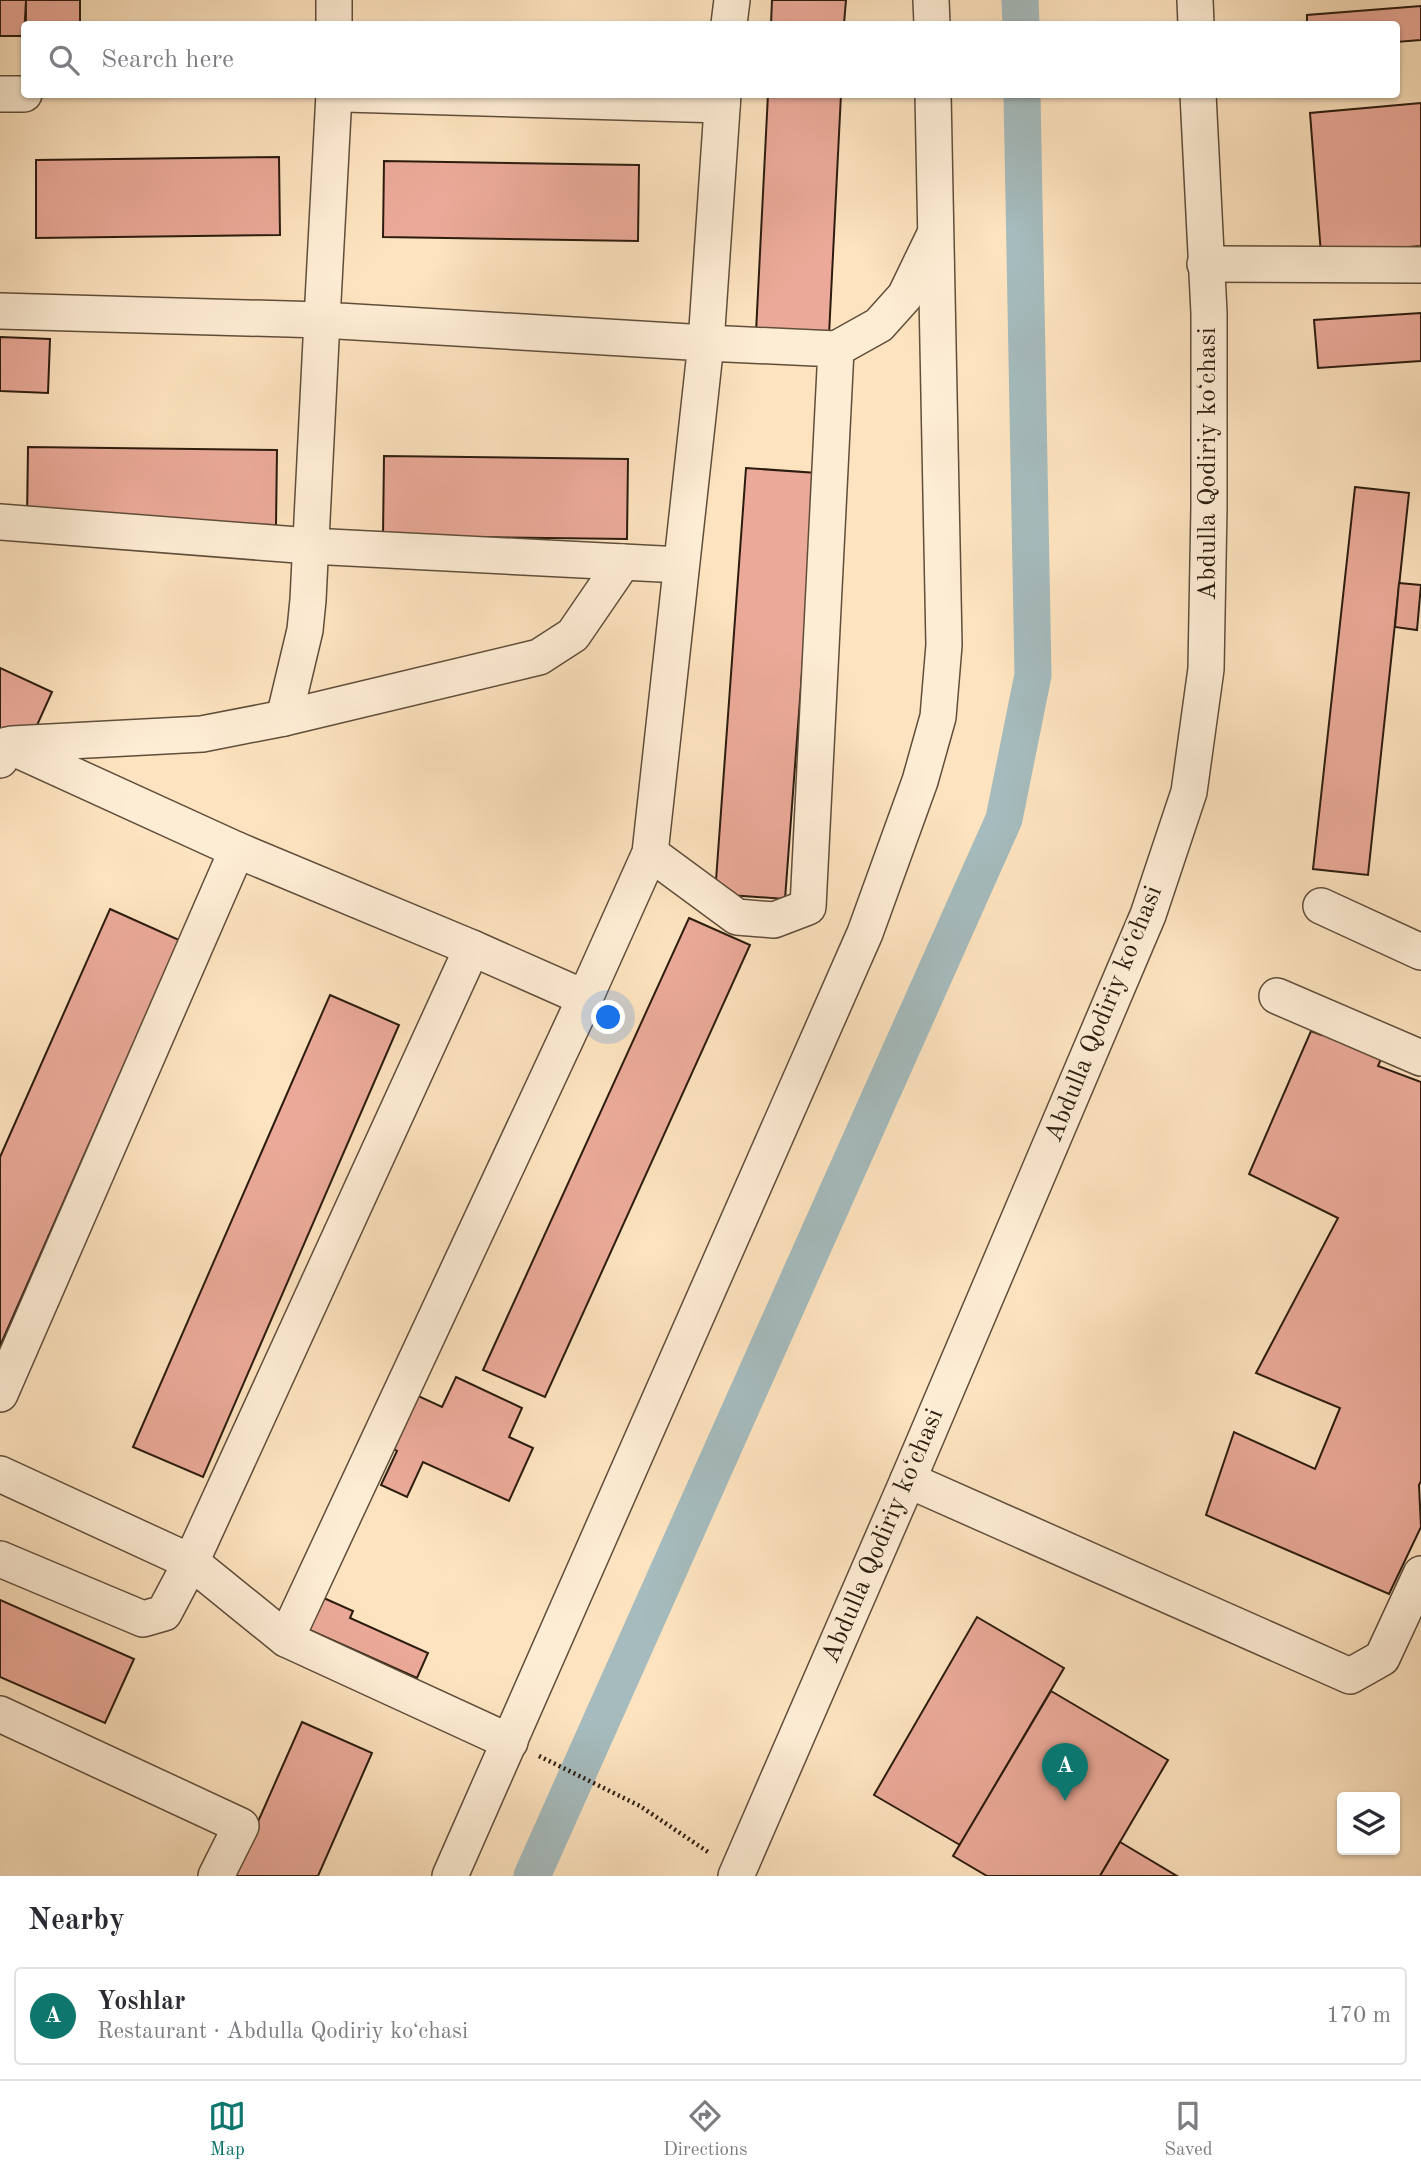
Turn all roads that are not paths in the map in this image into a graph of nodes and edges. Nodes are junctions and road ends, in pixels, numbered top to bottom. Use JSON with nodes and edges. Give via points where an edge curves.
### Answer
{"nodes":[{"id":1,"x":334,"y":0,"type":"edge"},
{"id":2,"x":732,"y":0,"type":"edge"},
{"id":3,"x":931,"y":0,"type":"edge"},
{"id":4,"x":1195,"y":0,"type":"edge"},
{"id":5,"x":334,"y":21,"type":"edge"},
{"id":6,"x":729,"y":21,"type":"edge"},
{"id":7,"x":932,"y":21,"type":"edge"},
{"id":8,"x":1196,"y":21,"type":"edge"},
{"id":9,"x":0,"y":94,"type":"edge"},
{"id":10,"x":21,"y":94,"type":"edge"},
{"id":11,"x":334,"y":98,"type":"edge"},
{"id":12,"x":596,"y":98,"type":"edge"},
{"id":13,"x":933,"y":98,"type":"edge"},
{"id":14,"x":1198,"y":98,"type":"edge"},
{"id":15,"x":722,"y":100,"type":"edge"},
{"id":16,"x":936,"y":232,"type":"junction"},
{"id":17,"x":1206,"y":264,"type":"junction"},
{"id":18,"x":1421,"y":265,"type":"edge"},
{"id":19,"x":0,"y":311,"type":"edge"},
{"id":20,"x":322,"y":320,"type":"junction"},
{"id":21,"x":706,"y":343,"type":"junction"},
{"id":22,"x":836,"y":349,"type":"junction"},
{"id":23,"x":0,"y":522,"type":"edge"},
{"id":24,"x":310,"y":546,"type":"junction"},
{"id":25,"x":623,"y":562,"type":"junction"},
{"id":26,"x":681,"y":565,"type":"junction"},
{"id":27,"x":284,"y":718,"type":"junction"},
{"id":28,"x":2,"y":749,"type":"edge"},
{"id":29,"x":237,"y":850,"type":"junction"},
{"id":30,"x":650,"y":853,"type":"junction"},
{"id":31,"x":1321,"y":906,"type":"dead end"},
{"id":32,"x":472,"y":948,"type":"junction"},
{"id":33,"x":1421,"y":952,"type":"edge"},
{"id":34,"x":1277,"y":996,"type":"dead end"},
{"id":35,"x":585,"y":998,"type":"junction"},
{"id":36,"x":1421,"y":1058,"type":"edge"},
{"id":37,"x":0,"y":1394,"type":"edge"},
{"id":38,"x":0,"y":1474,"type":"edge"},
{"id":39,"x":908,"y":1480,"type":"junction"},
{"id":40,"x":0,"y":1559,"type":"edge"},
{"id":41,"x":191,"y":1562,"type":"junction"},
{"id":42,"x":1421,"y":1574,"type":"edge"},
{"id":43,"x":286,"y":1639,"type":"junction"},
{"id":44,"x":0,"y":1714,"type":"edge"},
{"id":45,"x":510,"y":1742,"type":"junction"},
{"id":46,"x":737,"y":1874,"type":"edge"},
{"id":47,"x":216,"y":1876,"type":"edge"},
{"id":48,"x":450,"y":1876,"type":"edge"}],
"edges":[{"from":1,"to":5,"type":"street"},
{"from":2,"to":6,"type":"street"},
{"from":3,"to":7,"type":"street"},
{"from":4,"to":8,"type":"street"},
{"from":9,"to":10,"type":"street"},
{"from":11,"to":20,"type":"street"},
{"from":12,"to":15,"type":"street"},
{"from":13,"to":16,"type":"street"},
{"from":14,"to":17,"type":"street","name":"Abdulla Qodiriy koʻchasi"},
{"from":15,"to":21,"type":"street"},
{"from":16,"to":22,"type":"street","via":[[905,296],[879,325]]},
{"from":16,"to":45,"type":"street","via":[[944,645],[938,717],[920,781],[865,933]]},
{"from":17,"to":18,"type":"street"},
{"from":17,"to":39,"type":"street","name":"Abdulla Qodiriy koʻchasi","via":[[1206,669],[1189,792],[1148,915]]},
{"from":19,"to":20,"type":"street"},
{"from":20,"to":21,"type":"street"},
{"from":20,"to":24,"type":"street"},
{"from":21,"to":22,"type":"street"},
{"from":21,"to":26,"type":"street"},
{"from":22,"to":30,"type":"street","via":[[808,907],[774,920],[737,917]]},
{"from":23,"to":24,"type":"street"},
{"from":24,"to":25,"type":"street"},
{"from":24,"to":27,"type":"street","via":[[305,630]]},
{"from":25,"to":26,"type":"street"},
{"from":25,"to":27,"type":"street","via":[[573,635],[539,657]]},
{"from":26,"to":30,"type":"street"},
{"from":27,"to":28,"type":"street","via":[[202,734]]},
{"from":28,"to":29,"type":"street"},
{"from":29,"to":32,"type":"street"},
{"from":29,"to":37,"type":"street"},
{"from":30,"to":35,"type":"street"},
{"from":31,"to":33,"type":"street"},
{"from":32,"to":35,"type":"street"},
{"from":32,"to":41,"type":"street"},
{"from":34,"to":36,"type":"street"},
{"from":35,"to":43,"type":"street"},
{"from":38,"to":41,"type":"street"},
{"from":39,"to":42,"type":"street","via":[[1350,1676],[1382,1658]]},
{"from":39,"to":46,"type":"street","name":"Abdulla Qodiriy koʻchasi"},
{"from":40,"to":41,"type":"street","via":[[143,1619],[164,1613]]},
{"from":41,"to":43,"type":"street"},
{"from":43,"to":45,"type":"street"},
{"from":44,"to":47,"type":"street","via":[[241,1825]]},
{"from":45,"to":48,"type":"street"}]}
